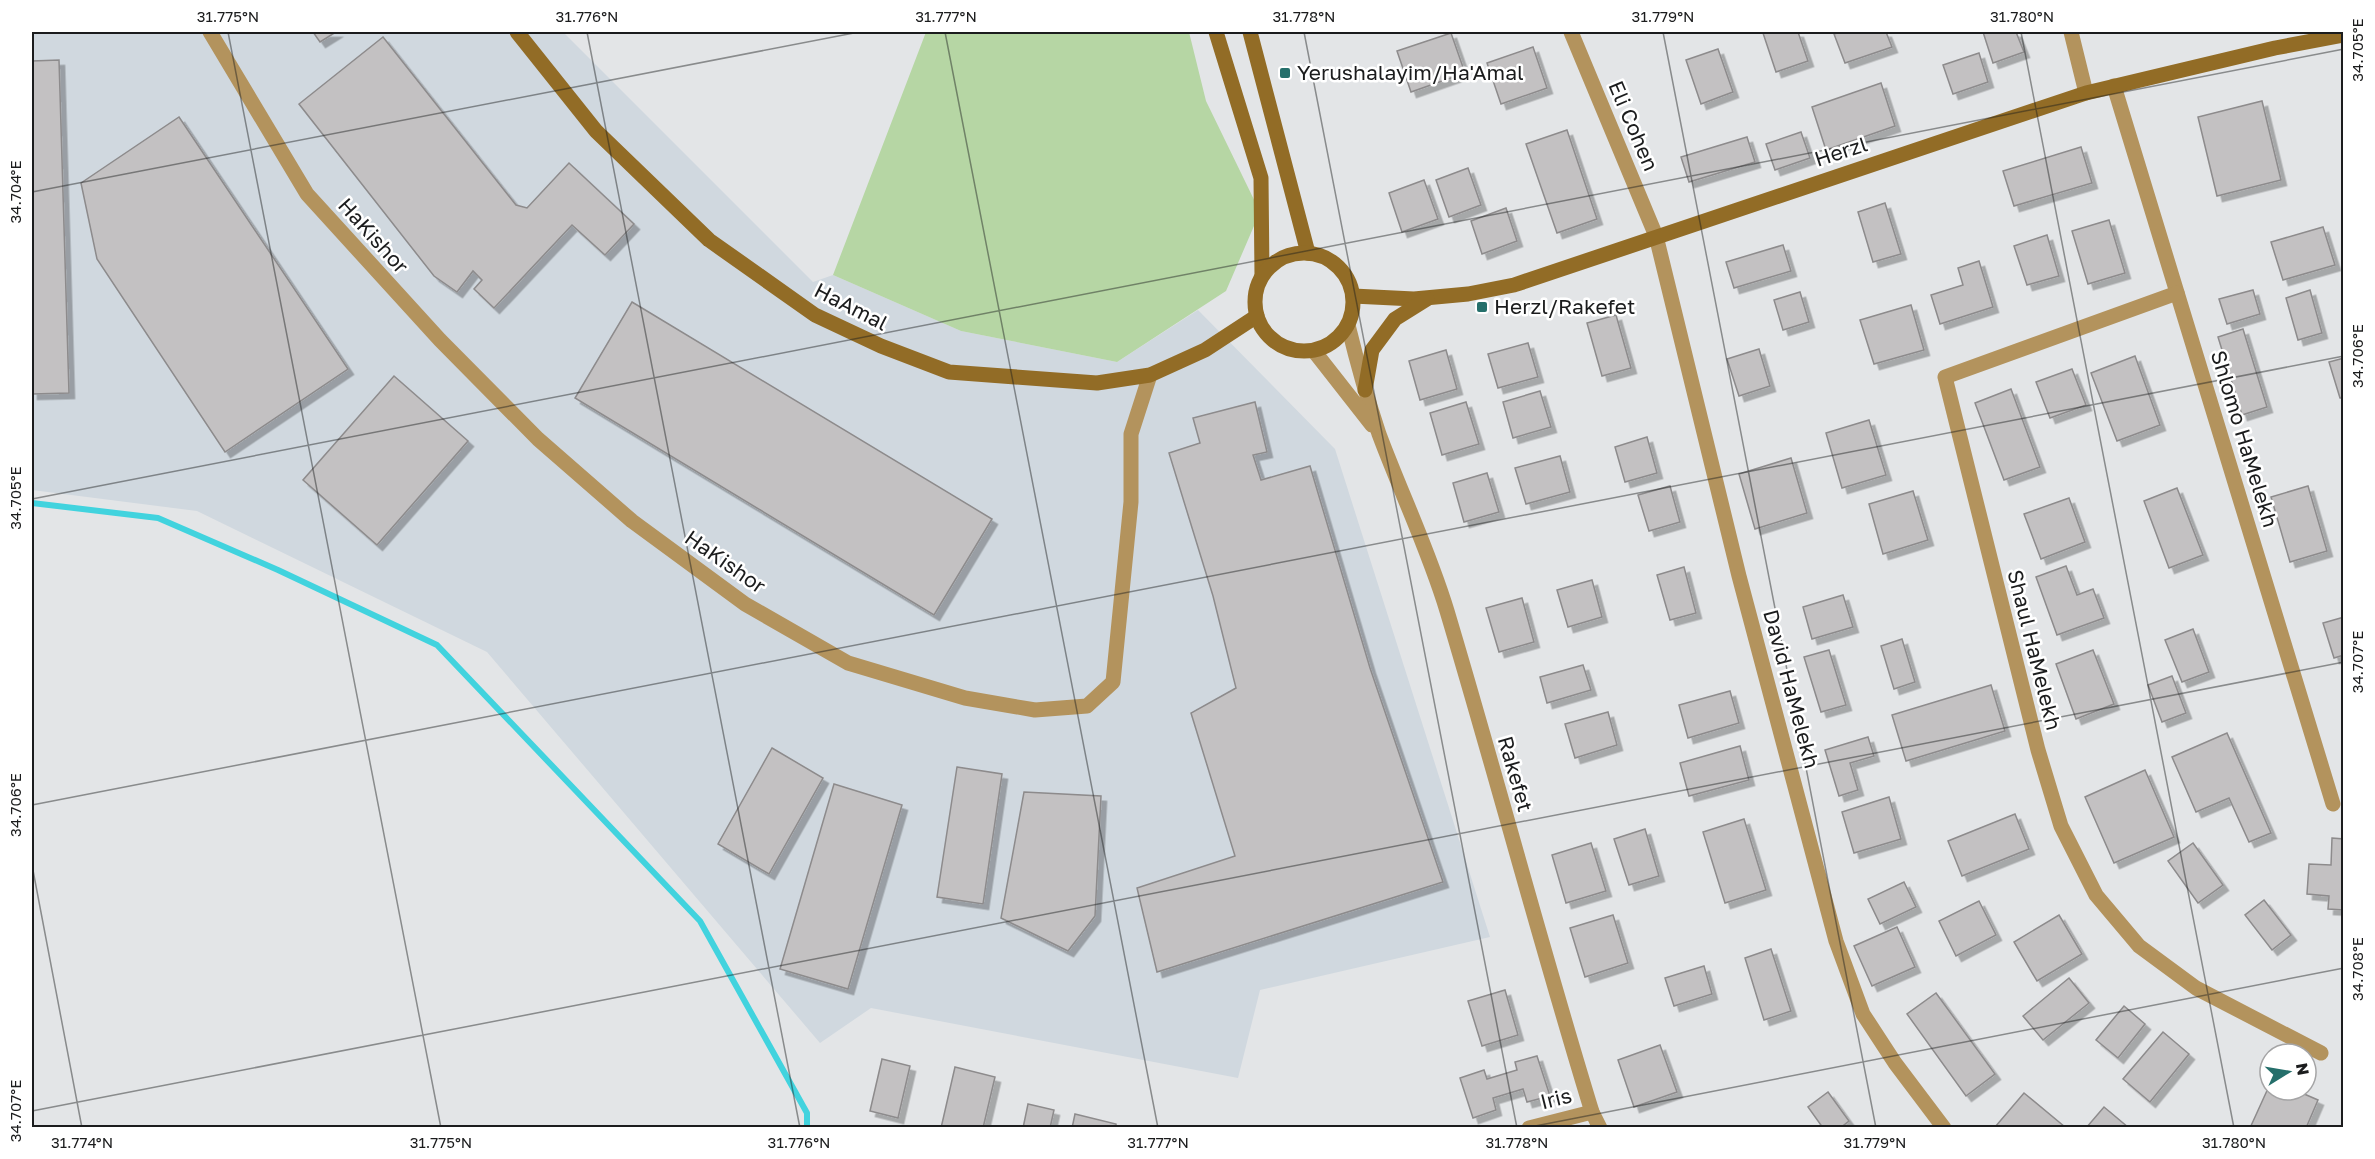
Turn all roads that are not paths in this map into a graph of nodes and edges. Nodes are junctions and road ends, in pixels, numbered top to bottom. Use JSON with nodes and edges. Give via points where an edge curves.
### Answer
{"nodes":[{"id":1,"x":210,"y":32,"type":"edge"},
{"id":2,"x":517,"y":32,"type":"edge"},
{"id":3,"x":1216,"y":32,"type":"edge"},
{"id":4,"x":1251,"y":32,"type":"edge"},
{"id":5,"x":1571,"y":32,"type":"edge"},
{"id":6,"x":2071,"y":32,"type":"edge"},
{"id":7,"x":2343,"y":37,"type":"edge"},
{"id":8,"x":2114,"y":86,"type":"junction"},
{"id":9,"x":2086,"y":93,"type":"junction"},
{"id":10,"x":1656,"y":236,"type":"junction"},
{"id":11,"x":1308,"y":253,"type":"junction"},
{"id":12,"x":1262,"y":276,"type":"junction"},
{"id":13,"x":2177,"y":293,"type":"junction"},
{"id":14,"x":1353,"y":296,"type":"junction"},
{"id":15,"x":1429,"y":298,"type":"junction"},
{"id":16,"x":1257,"y":316,"type":"junction"},
{"id":17,"x":1348,"y":325,"type":"junction"},
{"id":18,"x":1314,"y":351,"type":"junction"},
{"id":19,"x":1150,"y":375,"type":"junction"},
{"id":20,"x":1365,"y":390,"type":"junction"},
{"id":21,"x":1380,"y":435,"type":"junction"},
{"id":22,"x":2333,"y":804,"type":"dead end"},
{"id":23,"x":2321,"y":1053,"type":"dead end"},
{"id":24,"x":1592,"y":1112,"type":"junction"},
{"id":25,"x":1529,"y":1128,"type":"edge"},
{"id":26,"x":1600,"y":1128,"type":"edge"},
{"id":27,"x":1944,"y":1128,"type":"edge"}],
"edges":[{"from":1,"to":19,"type":"street","name":"HaKishor","via":[[307,194],[440,340],[538,439],[632,521],[745,604],[848,663],[965,698],[1035,710],[1087,706],[1113,682],[1131,502],[1131,434]]},
{"from":2,"to":19,"type":"street","name":"HaAmal","via":[[596,131],[709,240],[815,315],[948,372],[1097,383]]},
{"from":3,"to":12,"type":"street","via":[[1262,178]]},
{"from":4,"to":11,"type":"street"},
{"from":5,"to":10,"type":"street","name":"Eli Cohen"},
{"from":6,"to":9,"type":"street"},
{"from":7,"to":8,"type":"street","name":"Herzl","via":[[2253,53]]},
{"from":8,"to":9,"type":"street","name":"Herzl"},
{"from":8,"to":13,"type":"street","name":"Shlomo HaMelekh"},
{"from":9,"to":10,"type":"street","name":"Herzl"},
{"from":10,"to":15,"type":"street","name":"Herzl","via":[[1514,285]]},
{"from":10,"to":27,"type":"street","name":"David HaMelekh","via":[[1739,576],[1836,941],[1863,1014]]},
{"from":11,"to":12,"type":"street","via":[[1281,258]]},
{"from":11,"to":14,"type":"street","via":[[1324,256],[1338,266]]},
{"from":12,"to":16,"type":"street","via":[[1255,303]]},
{"from":13,"to":22,"type":"street","name":"Shlomo HaMelekh"},
{"from":13,"to":23,"type":"street","name":"Shaul HaMelekh","via":[[1945,377],[2038,750],[2061,826],[2096,895],[2139,946],[2196,988]]},
{"from":14,"to":15,"type":"street","name":"Herzl"},
{"from":14,"to":17,"type":"street"},
{"from":15,"to":20,"type":"street","via":[[1395,319],[1372,350]]},
{"from":16,"to":18,"type":"street","via":[[1263,329],[1279,344],[1300,352]]},
{"from":16,"to":19,"type":"street","name":"HaAmal","via":[[1205,350]]},
{"from":17,"to":18,"type":"street","via":[[1334,341]]},
{"from":17,"to":20,"type":"street","name":"Rakefet"},
{"from":18,"to":21,"type":"street","name":"Rakefet"},
{"from":20,"to":21,"type":"street","name":"Rakefet"},
{"from":21,"to":24,"type":"street","name":"Rakefet","via":[[1446,609]]},
{"from":24,"to":25,"type":"street","name":"Iris"},
{"from":24,"to":26,"type":"street","name":"Rakefet"}]}
